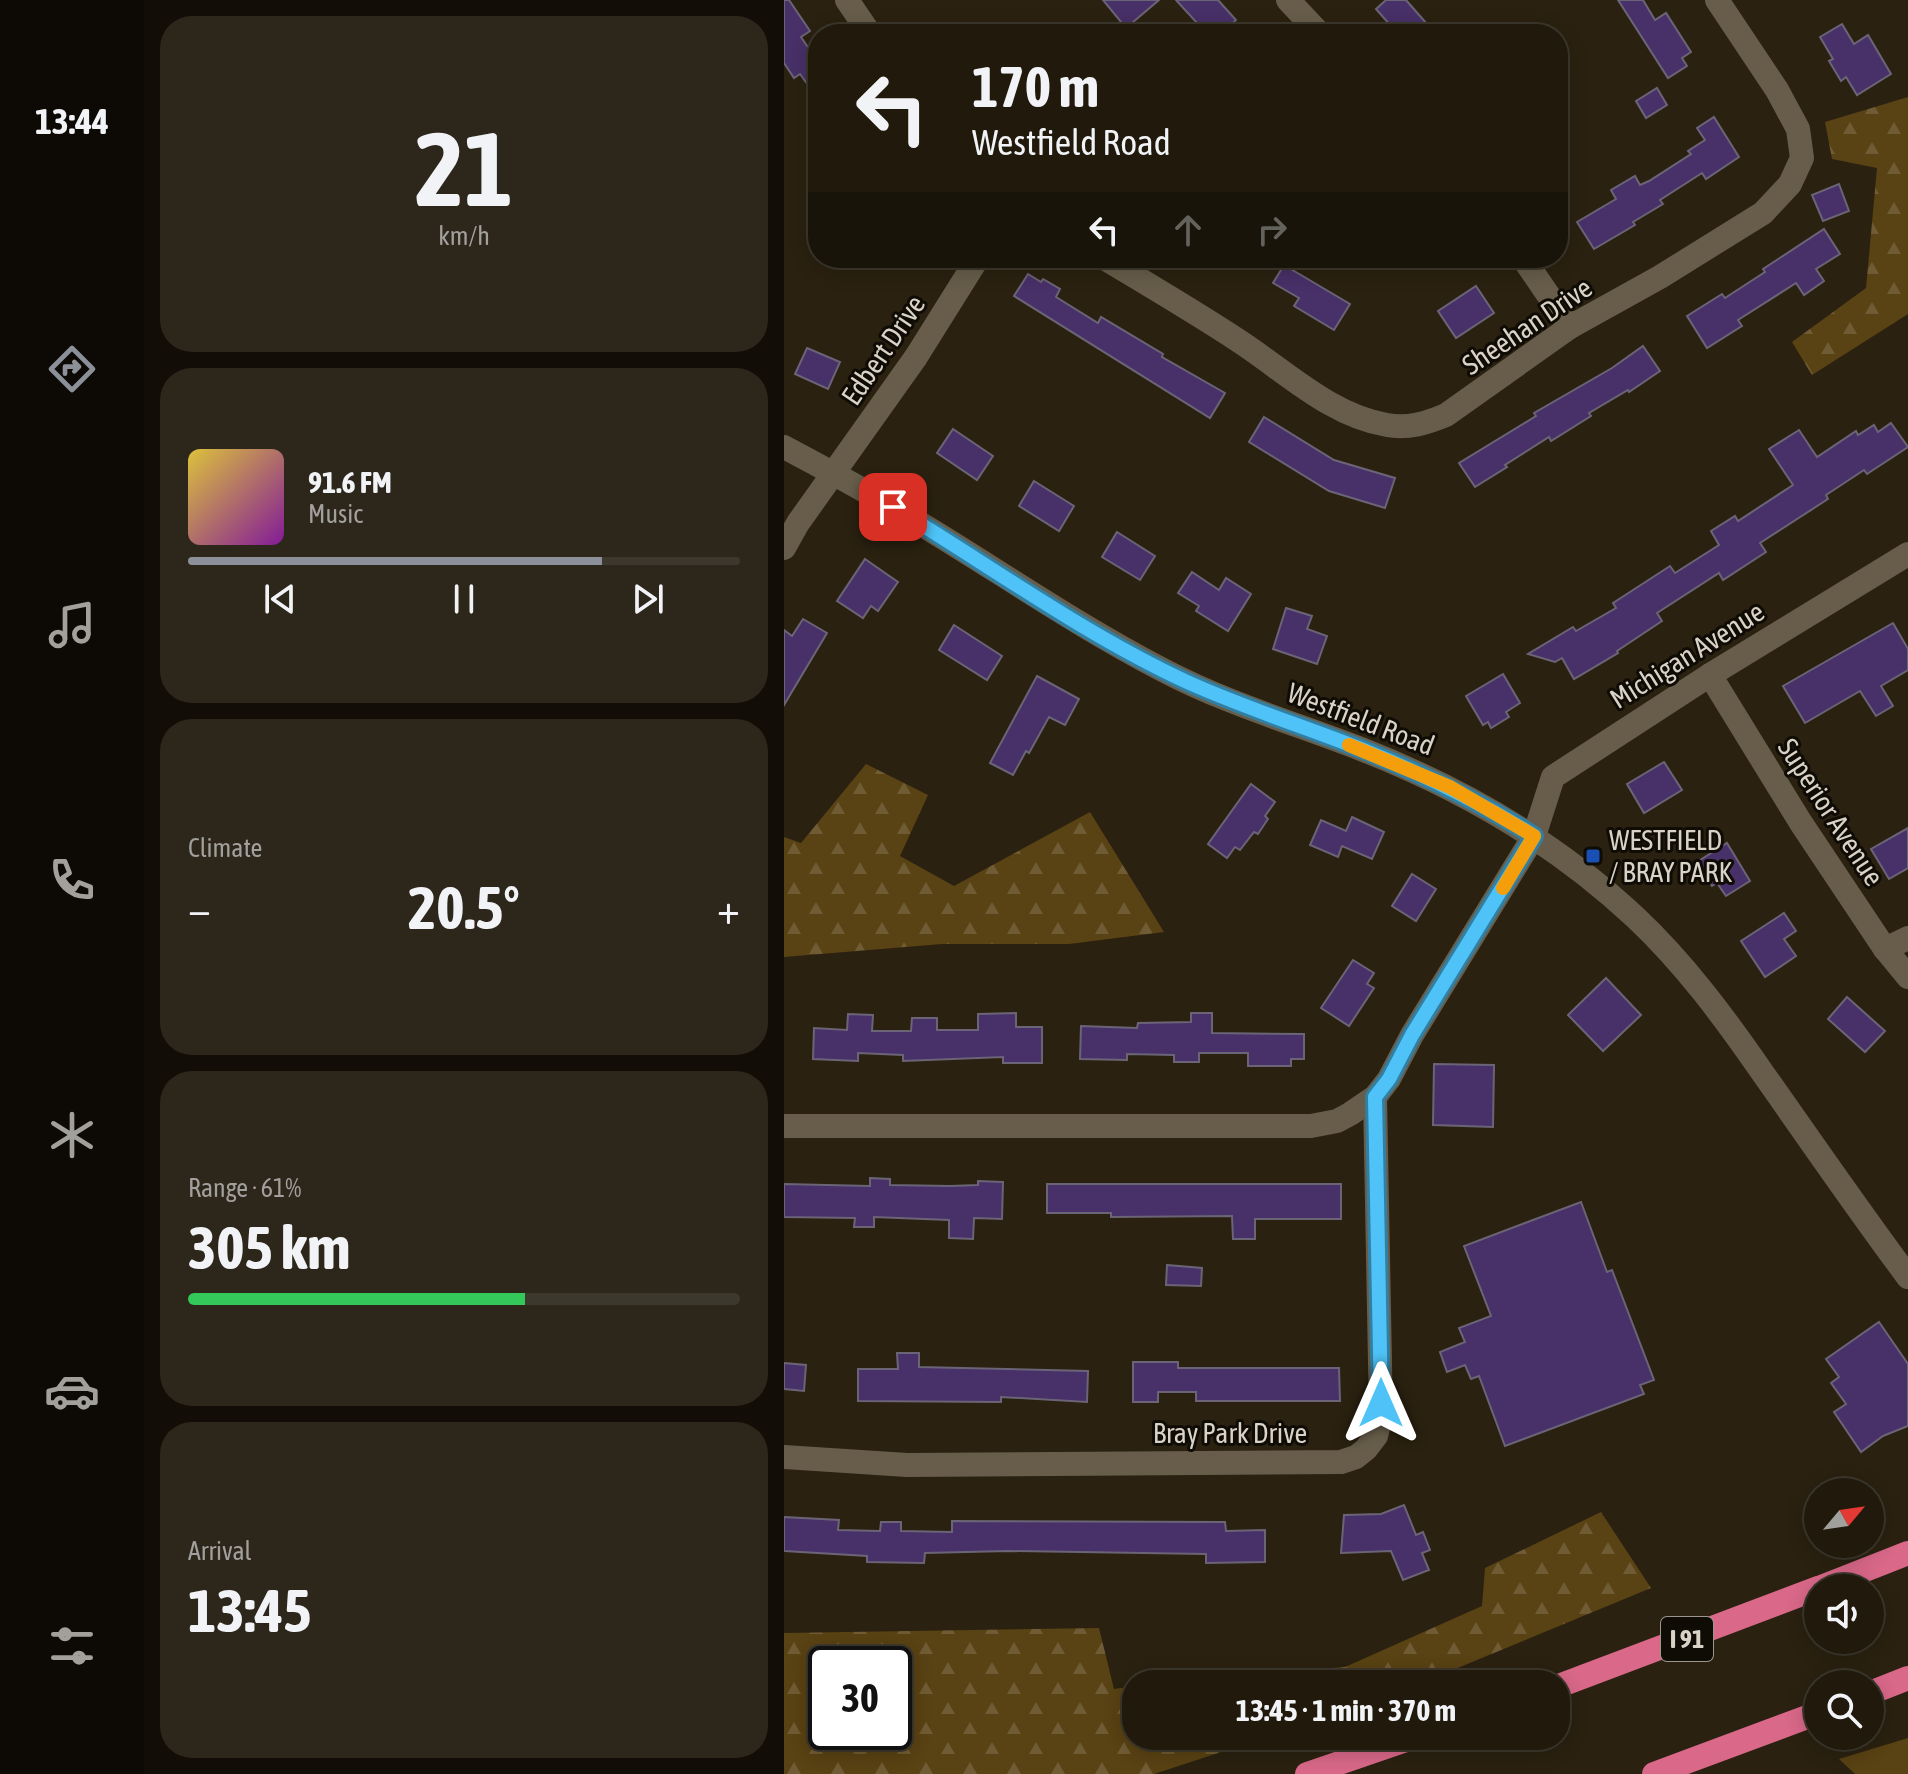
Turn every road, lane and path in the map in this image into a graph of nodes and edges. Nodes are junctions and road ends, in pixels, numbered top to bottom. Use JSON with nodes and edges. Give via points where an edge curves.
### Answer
{"nodes":[{"id":1,"x":847,"y":0,"type":"edge"},
{"id":2,"x":1288,"y":0,"type":"edge"},
{"id":3,"x":1717,"y":0,"type":"edge"},
{"id":4,"x":863,"y":24,"type":"edge"},
{"id":5,"x":1311,"y":24,"type":"edge"},
{"id":6,"x":972,"y":268,"type":"edge"},
{"id":7,"x":1120,"y":268,"type":"edge"},
{"id":8,"x":1530,"y":268,"type":"edge"},
{"id":9,"x":1570,"y":327,"type":"junction"},
{"id":10,"x":784,"y":447,"type":"edge"},
{"id":11,"x":835,"y":474,"type":"junction"},
{"id":12,"x":784,"y":548,"type":"edge"},
{"id":13,"x":1908,"y":554,"type":"edge"},
{"id":14,"x":1710,"y":675,"type":"junction"},
{"id":15,"x":1534,"y":836,"type":"junction"},
{"id":16,"x":1908,"y":938,"type":"edge"},
{"id":17,"x":1885,"y":949,"type":"junction"},
{"id":18,"x":1908,"y":977,"type":"edge"},
{"id":19,"x":1375,"y":1097,"type":"junction"},
{"id":20,"x":784,"y":1126,"type":"edge"},
{"id":21,"x":1908,"y":1277,"type":"edge"},
{"id":22,"x":784,"y":1457,"type":"edge"},
{"id":23,"x":1908,"y":1553,"type":"edge"},
{"id":24,"x":1855,"y":1574,"type":"edge"},
{"id":25,"x":1804,"y":1594,"type":"edge"},
{"id":26,"x":1908,"y":1678,"type":"edge"},
{"id":27,"x":1570,"y":1682,"type":"edge"},
{"id":28,"x":1884,"y":1687,"type":"edge"},
{"id":29,"x":1804,"y":1718,"type":"edge"},
{"id":30,"x":1377,"y":1750,"type":"edge"},
{"id":31,"x":1307,"y":1774,"type":"edge"},
{"id":32,"x":1654,"y":1774,"type":"edge"}],
"edges":[{"from":1,"to":4,"type":"street"},
{"from":2,"to":5,"type":"street"},
{"from":3,"to":9,"type":"street","name":"Sheehan Drive","via":[[1794,120],[1802,148],[1798,171],[1763,213]]},
{"from":6,"to":11,"type":"street","name":"Edbert Drive"},
{"from":7,"to":9,"type":"street","name":"Sheehan Drive","via":[[1327,401],[1388,426],[1424,424],[1446,415]]},
{"from":8,"to":9,"type":"street"},
{"from":10,"to":11,"type":"street","name":"Westfield Road"},
{"from":11,"to":12,"type":"street","name":"Edbert Drive"},
{"from":11,"to":15,"type":"street","name":"Westfield Road","via":[[1163,670],[1436,781]]},
{"from":13,"to":14,"type":"street","name":"Michigan Avenue"},
{"from":14,"to":15,"type":"street","name":"Michigan Avenue","via":[[1553,777]]},
{"from":14,"to":17,"type":"street","name":"Superior Avenue"},
{"from":15,"to":19,"type":"street"},
{"from":15,"to":21,"type":"street","name":"Westfield Road","via":[[1607,892],[1684,969]]},
{"from":16,"to":17,"type":"street"},
{"from":17,"to":18,"type":"street","name":"Superior Avenue"},
{"from":19,"to":20,"type":"street","via":[[1337,1121],[1311,1126]]},
{"from":19,"to":22,"type":"street","name":"Bray Park Drive","via":[[1381,1416],[1371,1443],[1356,1457],[1278,1464],[907,1465]]},
{"from":23,"to":24,"type":"highway","number":"I 91"},
{"from":25,"to":27,"type":"highway","number":"I 91"},
{"from":26,"to":28,"type":"highway"},
{"from":29,"to":32,"type":"highway"},
{"from":30,"to":31,"type":"highway"}]}
